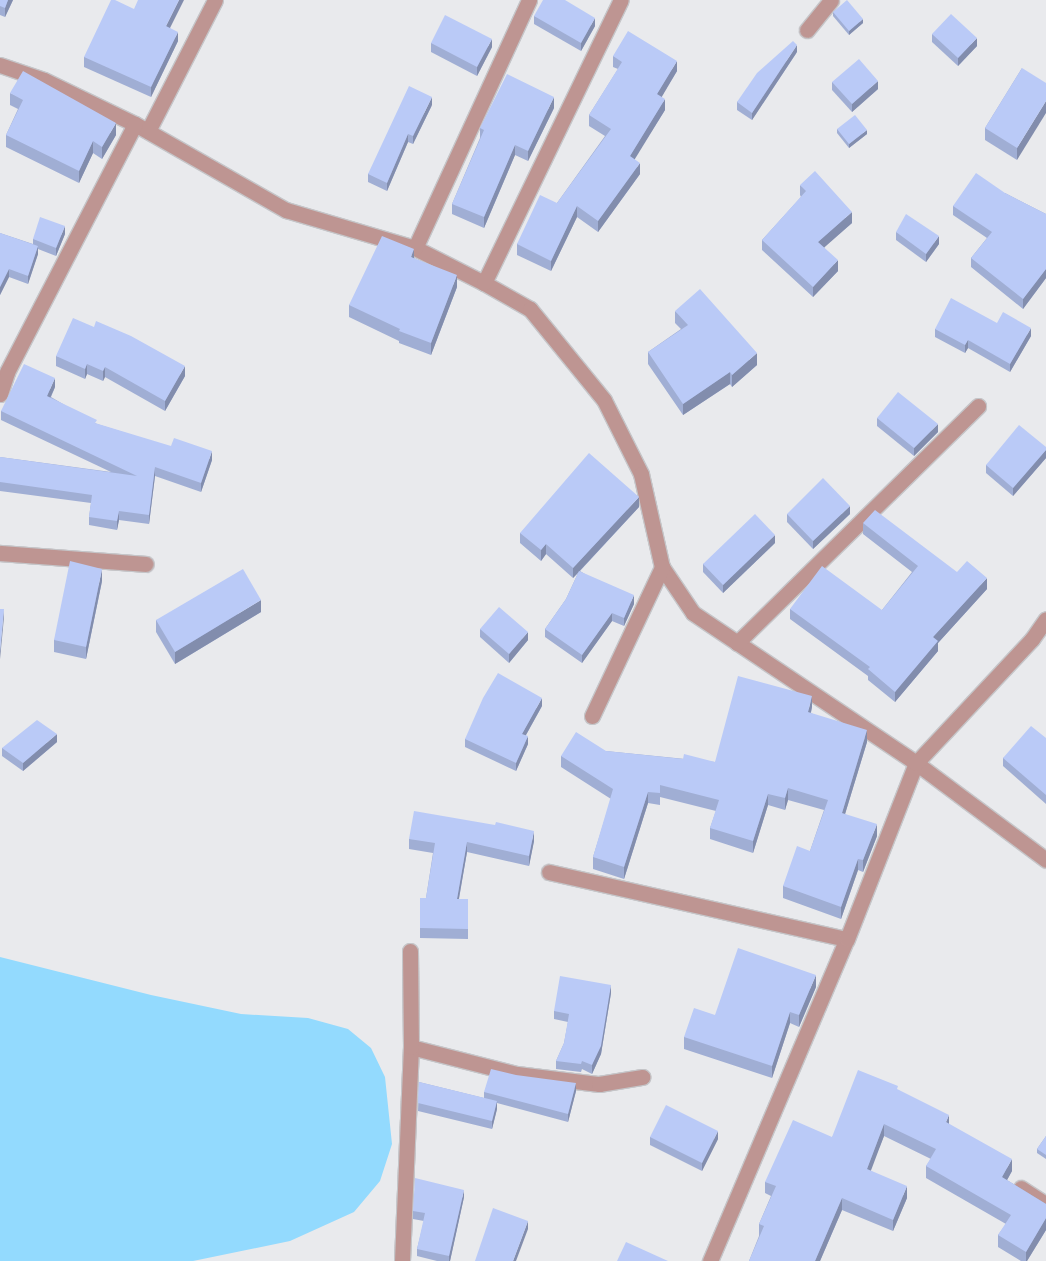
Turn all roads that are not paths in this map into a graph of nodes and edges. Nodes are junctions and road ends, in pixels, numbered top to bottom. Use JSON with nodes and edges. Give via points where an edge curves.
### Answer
{"nodes":[{"id":1,"x":215,"y":0,"type":"edge"},
{"id":2,"x":529,"y":0,"type":"edge"},
{"id":3,"x":621,"y":0,"type":"edge"},
{"id":4,"x":831,"y":0,"type":"edge"},
{"id":5,"x":807,"y":30,"type":"dead end"},
{"id":6,"x":0,"y":65,"type":"edge"},
{"id":7,"x":141,"y":127,"type":"junction"},
{"id":8,"x":415,"y":248,"type":"junction"},
{"id":9,"x":484,"y":282,"type":"junction"},
{"id":10,"x":0,"y":394,"type":"edge"},
{"id":11,"x":978,"y":406,"type":"dead end"},
{"id":12,"x":0,"y":553,"type":"edge"},
{"id":13,"x":146,"y":564,"type":"dead end"},
{"id":14,"x":662,"y":567,"type":"junction"},
{"id":15,"x":1046,"y":618,"type":"edge"},
{"id":16,"x":737,"y":643,"type":"junction"},
{"id":17,"x":592,"y":716,"type":"dead end"},
{"id":18,"x":916,"y":764,"type":"junction"},
{"id":19,"x":1046,"y":860,"type":"edge"},
{"id":20,"x":549,"y":872,"type":"dead end"},
{"id":21,"x":847,"y":939,"type":"junction"},
{"id":22,"x":410,"y":951,"type":"dead end"},
{"id":23,"x":411,"y":1047,"type":"junction"},
{"id":24,"x":642,"y":1077,"type":"dead end"},
{"id":25,"x":1022,"y":1188,"type":"edge"},
{"id":26,"x":1046,"y":1204,"type":"edge"},
{"id":27,"x":402,"y":1261,"type":"edge"},
{"id":28,"x":710,"y":1261,"type":"edge"}],
"edges":[{"from":1,"to":7,"type":"street"},
{"from":2,"to":8,"type":"street"},
{"from":3,"to":9,"type":"street"},
{"from":4,"to":5,"type":"street"},
{"from":6,"to":7,"type":"street","via":[[44,80]]},
{"from":7,"to":8,"type":"street","via":[[286,210]]},
{"from":7,"to":10,"type":"street","via":[[7,372]]},
{"from":8,"to":9,"type":"street"},
{"from":9,"to":14,"type":"street","via":[[530,309],[604,400],[642,474]]},
{"from":11,"to":16,"type":"street"},
{"from":12,"to":13,"type":"street"},
{"from":14,"to":16,"type":"street","via":[[693,614]]},
{"from":14,"to":17,"type":"street"},
{"from":15,"to":18,"type":"street","via":[[1032,639]]},
{"from":16,"to":18,"type":"street"},
{"from":18,"to":19,"type":"street"},
{"from":18,"to":21,"type":"street"},
{"from":20,"to":21,"type":"street"},
{"from":21,"to":28,"type":"street"},
{"from":22,"to":23,"type":"street"},
{"from":23,"to":24,"type":"street","via":[[526,1075],[599,1084]]},
{"from":23,"to":27,"type":"street"},
{"from":25,"to":26,"type":"street"}]}
